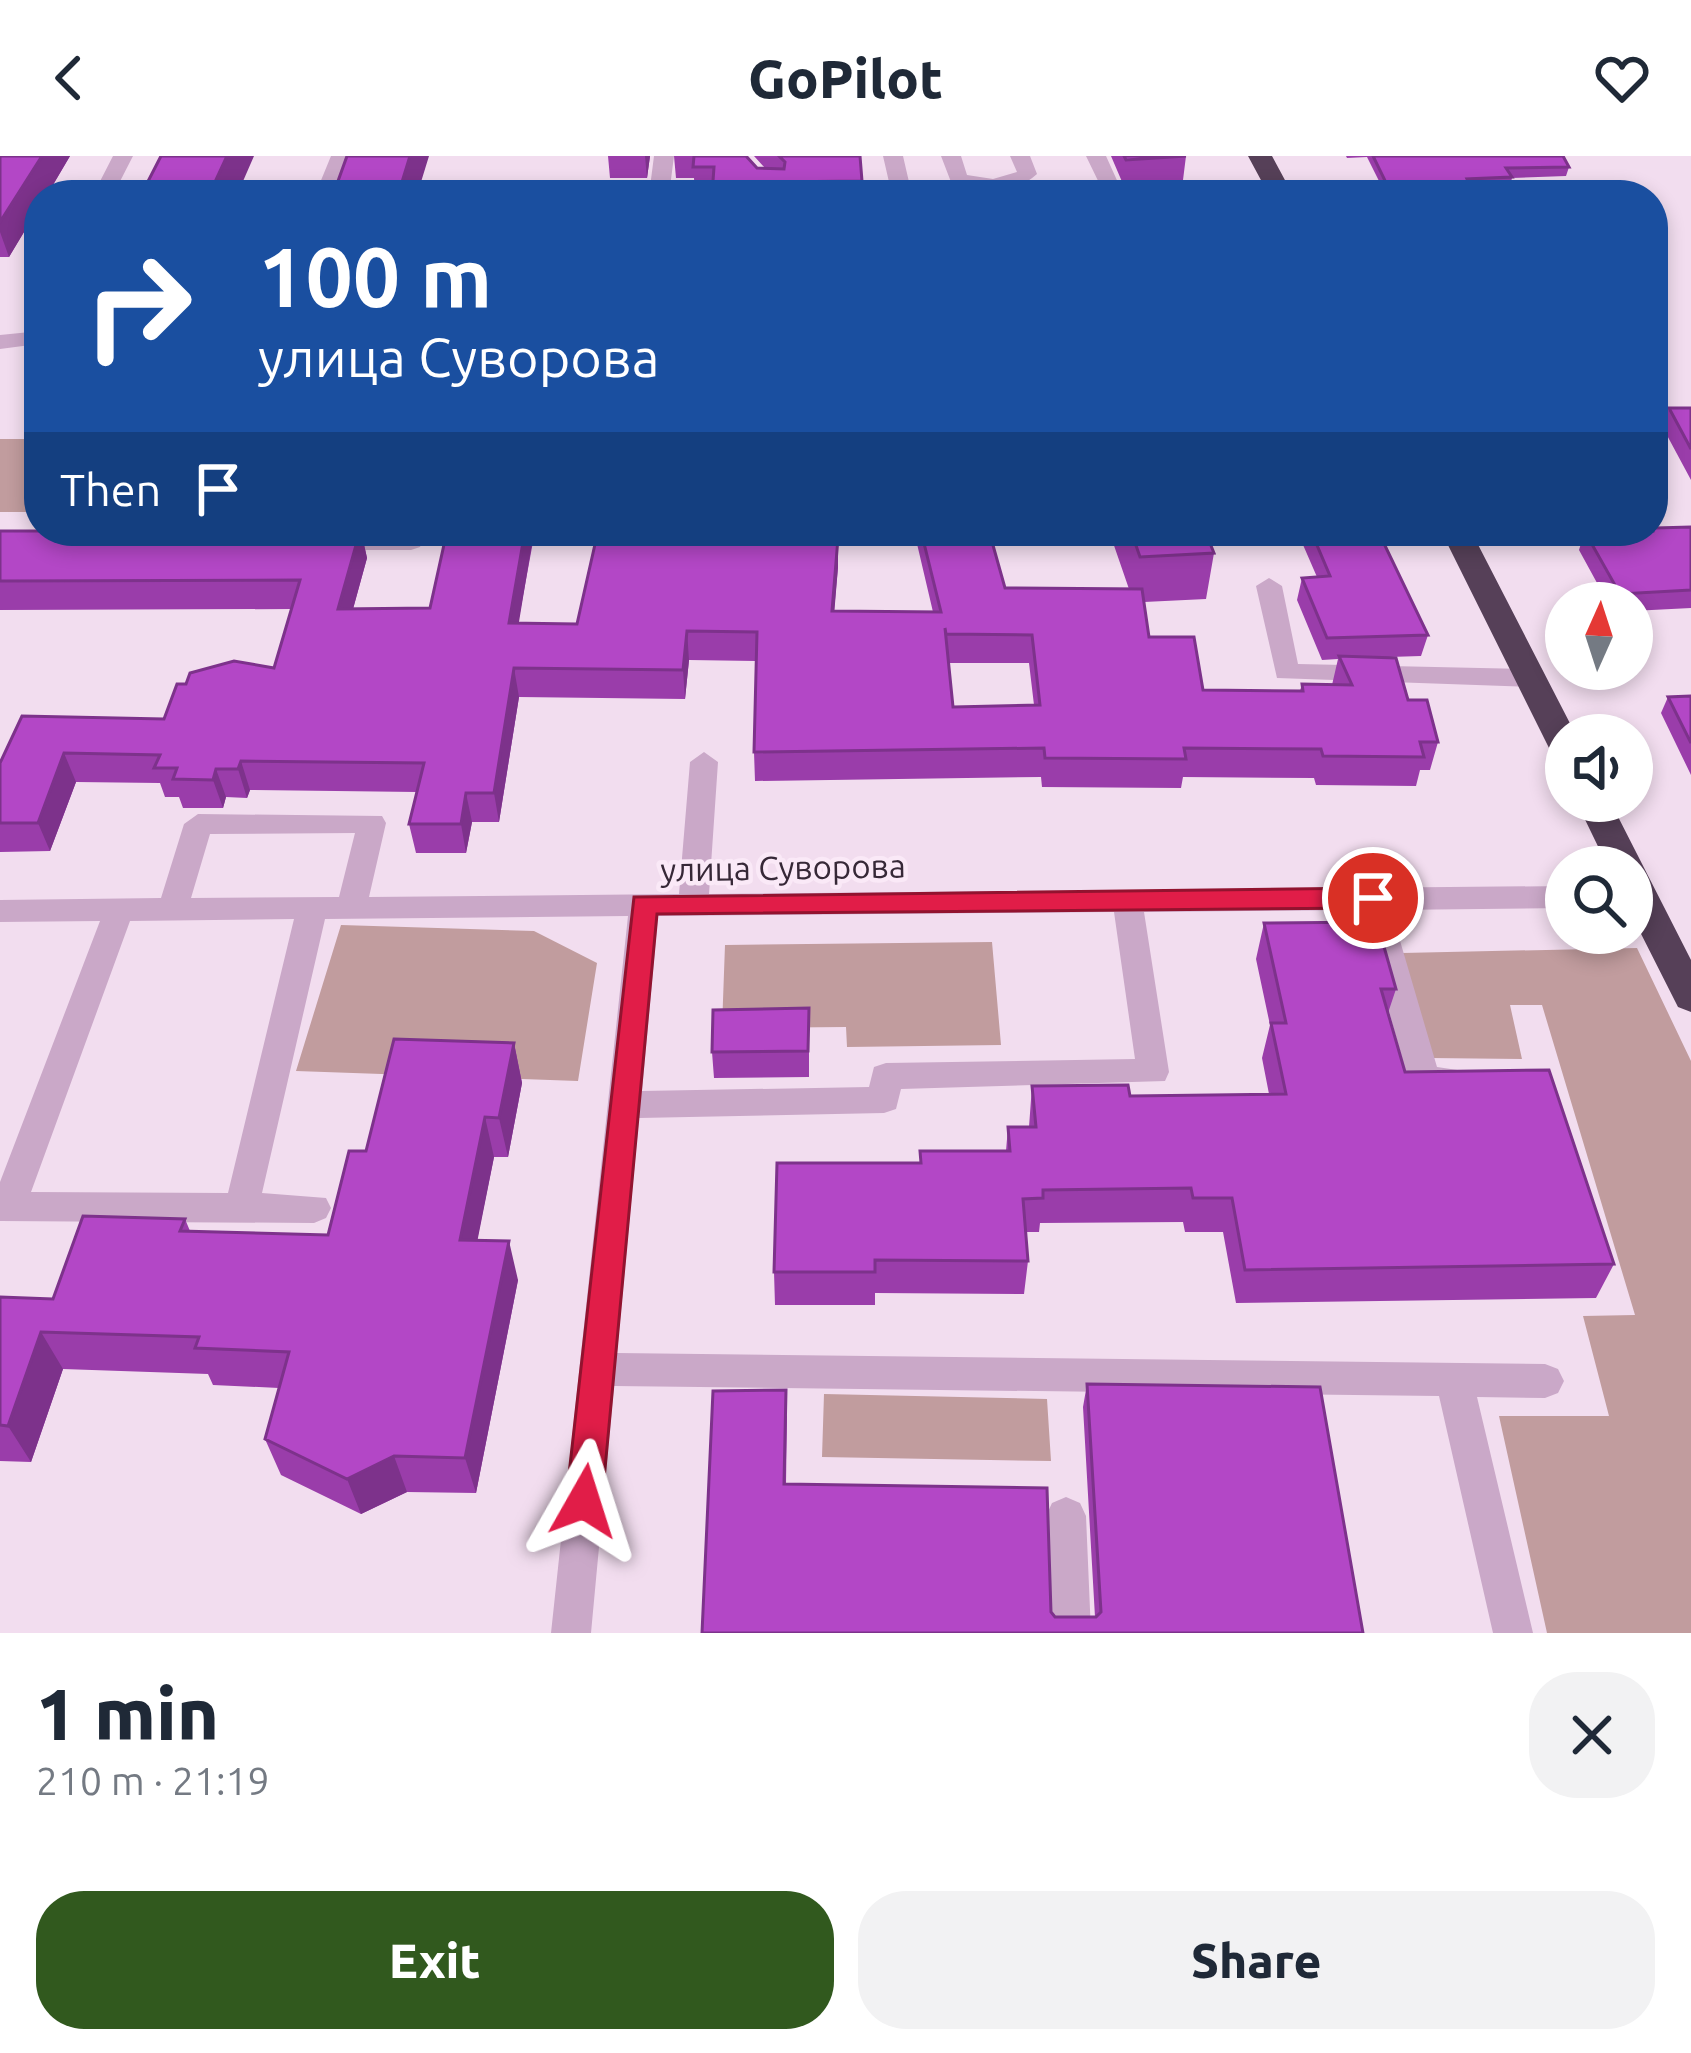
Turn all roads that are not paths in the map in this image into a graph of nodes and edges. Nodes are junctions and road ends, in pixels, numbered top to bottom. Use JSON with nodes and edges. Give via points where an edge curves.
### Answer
{"nodes":[{"id":1,"x":1464,"y":546,"type":"edge"},
{"id":2,"x":1269,"y":586,"type":"dead end"},
{"id":3,"x":1531,"y":678,"type":"junction"},
{"id":4,"x":1549,"y":714,"type":"edge"},
{"id":5,"x":704,"y":763,"type":"dead end"},
{"id":6,"x":1545,"y":897,"type":"edge"},
{"id":7,"x":1373,"y":898,"type":"junction"},
{"id":8,"x":1127,"y":900,"type":"junction"},
{"id":9,"x":644,"y":904,"type":"junction"},
{"id":10,"x":693,"y":904,"type":"junction"},
{"id":11,"x":352,"y":907,"type":"junction"},
{"id":12,"x":312,"y":908,"type":"junction"},
{"id":13,"x":173,"y":909,"type":"junction"},
{"id":14,"x":119,"y":910,"type":"junction"},
{"id":15,"x":0,"y":911,"type":"edge"},
{"id":16,"x":1653,"y":925,"type":"edge"},
{"id":17,"x":1691,"y":998,"type":"edge"},
{"id":18,"x":1481,"y":1080,"type":"edge"},
{"id":19,"x":624,"y":1105,"type":"junction"},
{"id":20,"x":4,"y":1206,"type":"edge"},
{"id":21,"x":242,"y":1206,"type":"junction"},
{"id":22,"x":314,"y":1208,"type":"dead end"},
{"id":23,"x":597,"y":1369,"type":"junction"},
{"id":24,"x":1454,"y":1380,"type":"junction"},
{"id":25,"x":1545,"y":1381,"type":"dead end"},
{"id":26,"x":1066,"y":1516,"type":"dead end"},
{"id":27,"x":571,"y":1633,"type":"edge"},
{"id":28,"x":1071,"y":1633,"type":"edge"},
{"id":29,"x":1513,"y":1633,"type":"edge"}],
"edges":[{"from":1,"to":3,"type":"highway"},
{"from":2,"to":3,"type":"street","via":[[1286,672]]},
{"from":3,"to":4,"type":"highway"},
{"from":5,"to":10,"type":"street"},
{"from":6,"to":7,"type":"street","name":"улица Суворова"},
{"from":7,"to":8,"type":"street","name":"улица Суворова"},
{"from":7,"to":18,"type":"street","via":[[1424,1080]]},
{"from":8,"to":10,"type":"street","name":"улица Суворова"},
{"from":8,"to":19,"type":"street","via":[[1153,1072],[886,1076],[884,1100]]},
{"from":9,"to":10,"type":"street","name":"улица Суворова"},
{"from":9,"to":11,"type":"street","name":"улица Суворова"},
{"from":9,"to":19,"type":"street"},
{"from":11,"to":12,"type":"street","name":"улица Суворова"},
{"from":11,"to":13,"type":"street","via":[[372,823],[198,824]]},
{"from":12,"to":13,"type":"street","name":"улица Суворова"},
{"from":12,"to":21,"type":"street"},
{"from":13,"to":14,"type":"street","name":"улица Суворова"},
{"from":14,"to":15,"type":"street","name":"улица Суворова"},
{"from":14,"to":20,"type":"street"},
{"from":16,"to":17,"type":"highway"},
{"from":19,"to":23,"type":"street"},
{"from":20,"to":21,"type":"street"},
{"from":21,"to":22,"type":"street"},
{"from":23,"to":24,"type":"street"},
{"from":23,"to":27,"type":"street"},
{"from":24,"to":25,"type":"street"},
{"from":24,"to":29,"type":"street"},
{"from":26,"to":28,"type":"street"}]}
